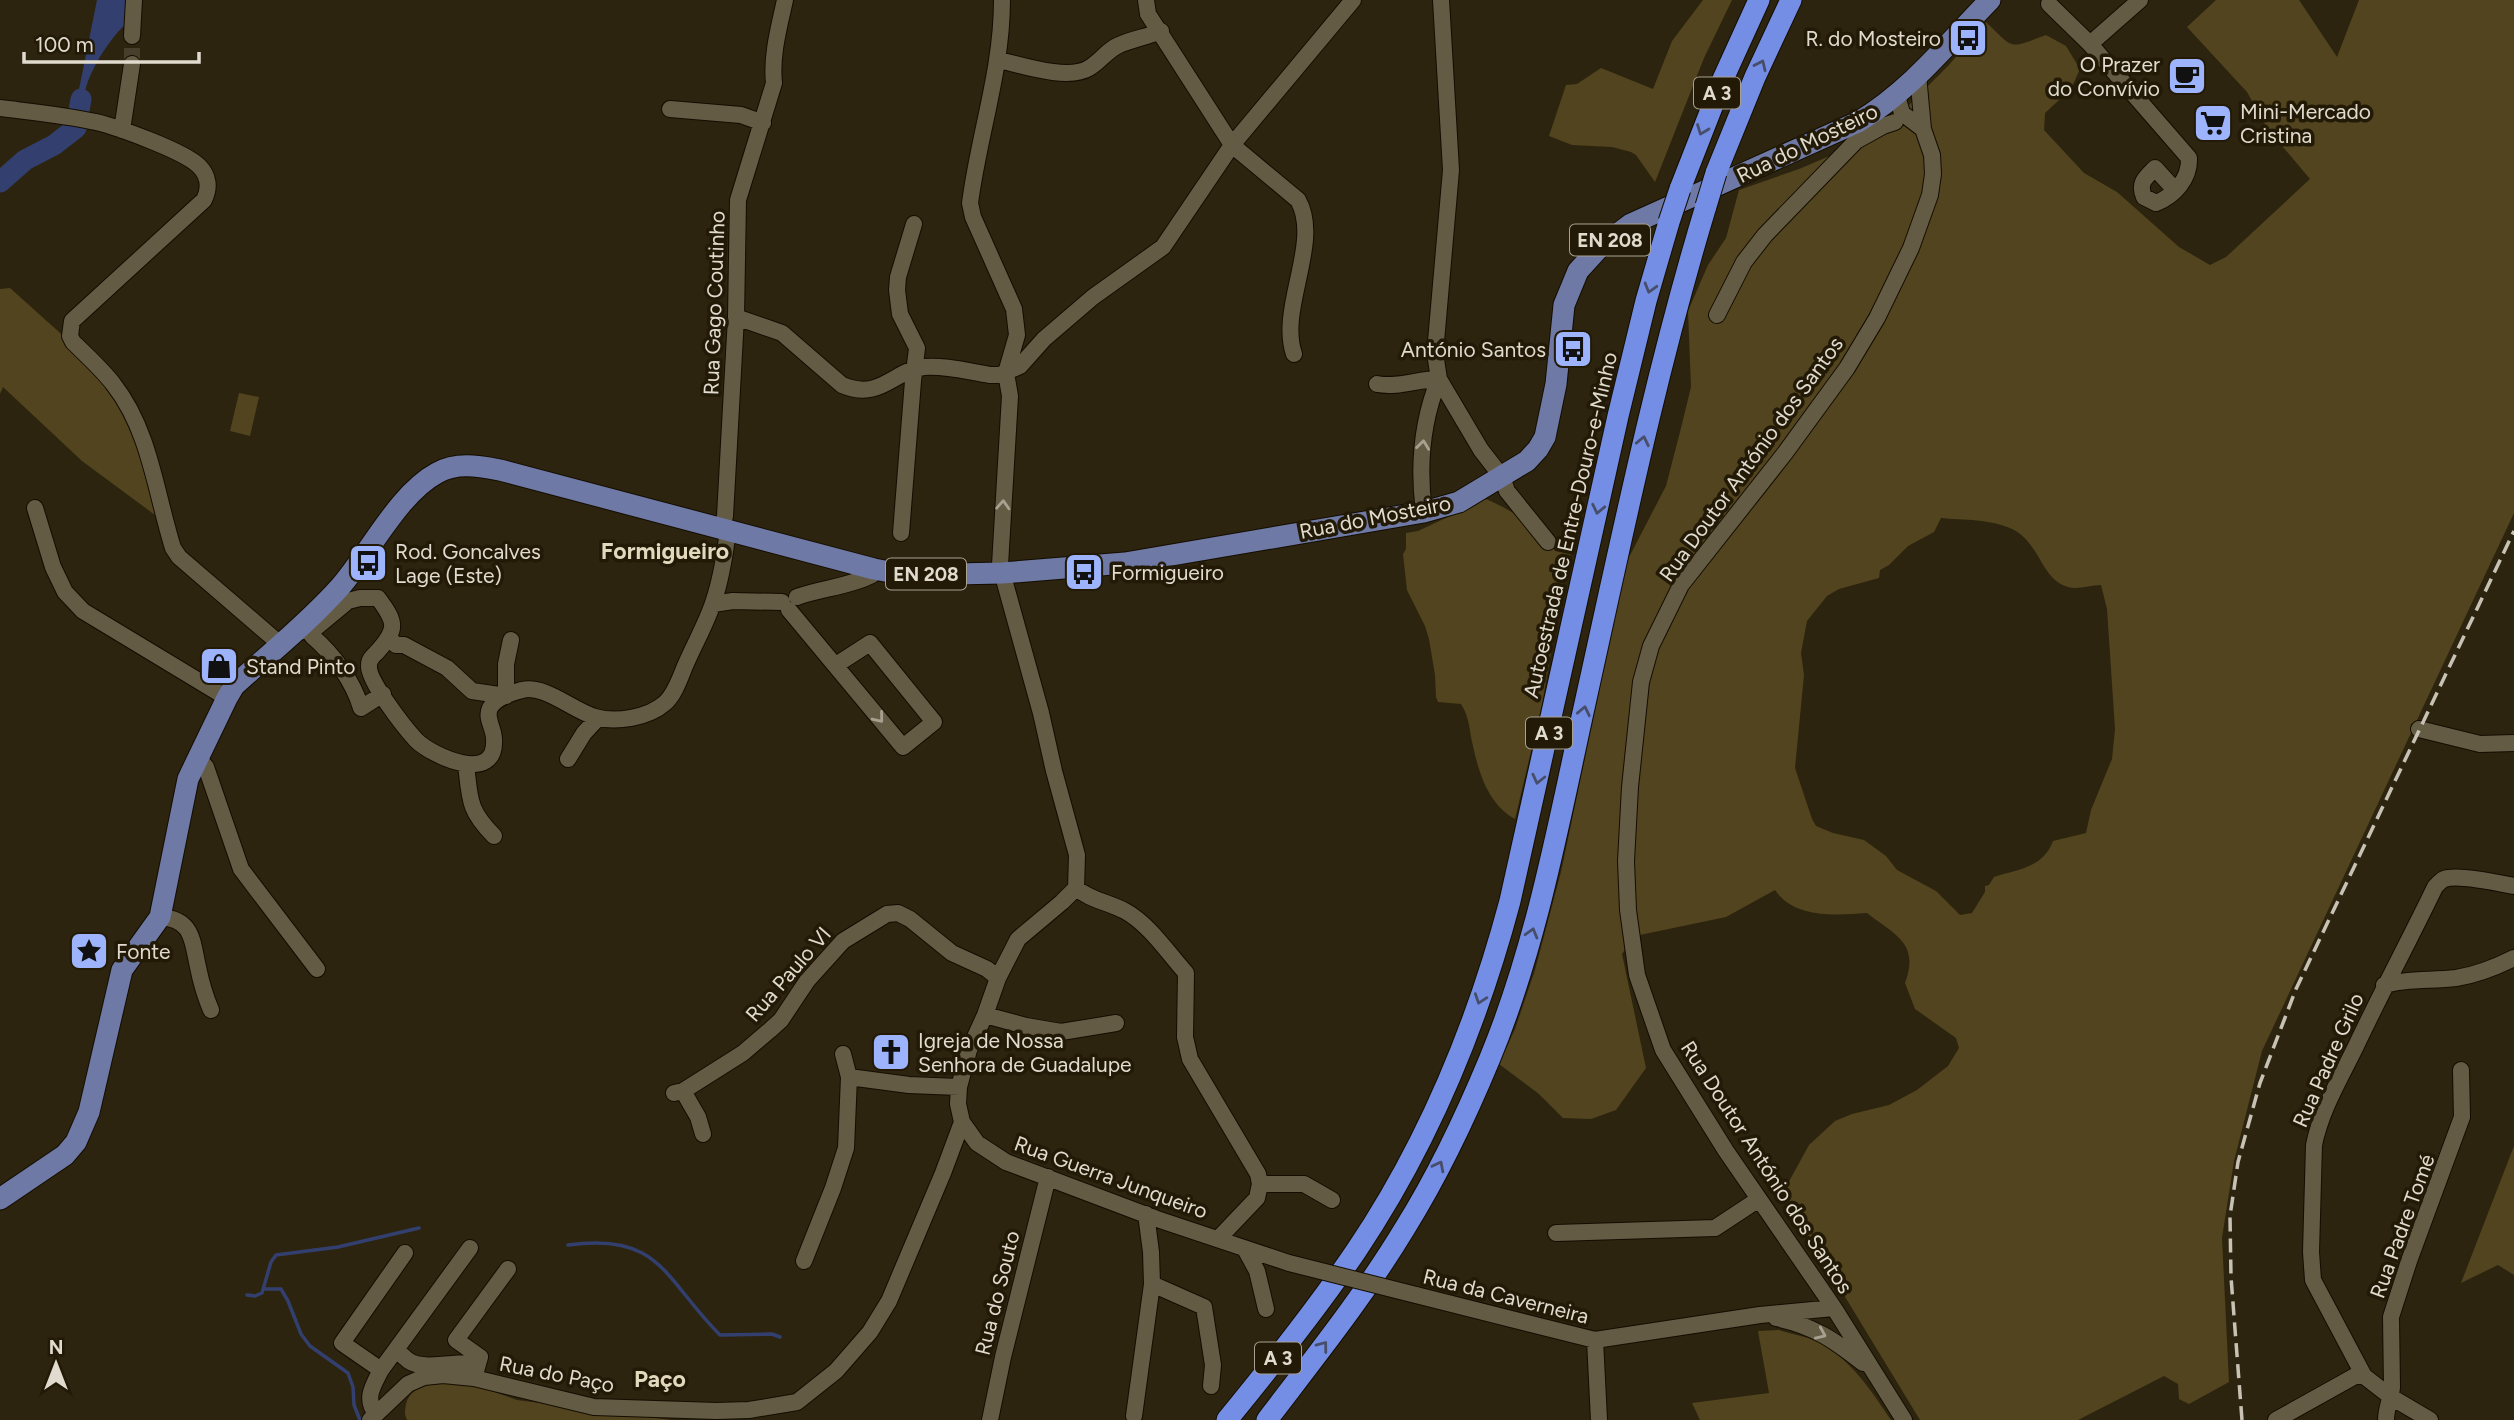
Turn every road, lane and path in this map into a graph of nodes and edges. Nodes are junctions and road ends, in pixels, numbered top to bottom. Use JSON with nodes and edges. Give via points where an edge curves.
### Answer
{"nodes":[{"id":1,"x":134,"y":0,"type":"edge"},
{"id":2,"x":785,"y":0,"type":"edge"},
{"id":3,"x":1003,"y":0,"type":"edge"},
{"id":4,"x":1353,"y":0,"type":"edge"},
{"id":5,"x":1441,"y":0,"type":"edge"},
{"id":6,"x":1759,"y":0,"type":"edge"},
{"id":7,"x":1791,"y":0,"type":"edge"},
{"id":8,"x":1990,"y":0,"type":"edge"},
{"id":9,"x":2140,"y":0,"type":"edge"},
{"id":10,"x":2044,"y":1,"type":"edge"},
{"id":11,"x":1146,"y":2,"type":"edge"},
{"id":12,"x":1160,"y":31,"type":"junction"},
{"id":13,"x":132,"y":36,"type":"tunnel mouth"},
{"id":14,"x":2090,"y":44,"type":"junction"},
{"id":15,"x":999,"y":60,"type":"junction"},
{"id":16,"x":132,"y":64,"type":"tunnel mouth"},
{"id":17,"x":1918,"y":75,"type":"junction"},
{"id":18,"x":1897,"y":96,"type":"junction"},
{"id":19,"x":0,"y":108,"type":"edge"},
{"id":20,"x":670,"y":109,"type":"dead end"},
{"id":21,"x":1858,"y":122,"type":"junction"},
{"id":22,"x":1895,"y":122,"type":"junction"},
{"id":23,"x":763,"y":123,"type":"junction"},
{"id":24,"x":1922,"y":123,"type":"junction"},
{"id":25,"x":122,"y":130,"type":"junction"},
{"id":26,"x":1232,"y":145,"type":"junction"},
{"id":27,"x":2175,"y":190,"type":"dead end"},
{"id":28,"x":914,"y":224,"type":"dead end"},
{"id":29,"x":1717,"y":315,"type":"dead end"},
{"id":30,"x":736,"y":317,"type":"junction"},
{"id":31,"x":1294,"y":355,"type":"dead end"},
{"id":32,"x":915,"y":370,"type":"junction"},
{"id":33,"x":1006,"y":373,"type":"junction"},
{"id":34,"x":1439,"y":379,"type":"junction"},
{"id":35,"x":1377,"y":384,"type":"dead end"},
{"id":36,"x":1502,"y":477,"type":"junction"},
{"id":37,"x":35,"y":508,"type":"dead end"},
{"id":38,"x":1424,"y":512,"type":"junction"},
{"id":39,"x":725,"y":530,"type":"junction"},
{"id":40,"x":901,"y":533,"type":"dead end"},
{"id":41,"x":1548,"y":542,"type":"dead end"},
{"id":42,"x":848,"y":563,"type":"junction"},
{"id":43,"x":874,"y":569,"type":"junction"},
{"id":44,"x":1002,"y":572,"type":"junction"},
{"id":45,"x":348,"y":576,"type":"junction"},
{"id":46,"x":834,"y":587,"type":"junction"},
{"id":47,"x":378,"y":598,"type":"junction"},
{"id":48,"x":790,"y":603,"type":"junction"},
{"id":49,"x":713,"y":604,"type":"junction"},
{"id":50,"x":296,"y":635,"type":"junction"},
{"id":51,"x":390,"y":638,"type":"junction"},
{"id":52,"x":511,"y":640,"type":"dead end"},
{"id":53,"x":836,"y":665,"type":"junction"},
{"id":54,"x":383,"y":694,"type":"junction"},
{"id":55,"x":506,"y":696,"type":"junction"},
{"id":56,"x":227,"y":698,"type":"junction"},
{"id":57,"x":598,"y":718,"type":"junction"},
{"id":58,"x":2514,"y":728,"type":"edge"},
{"id":59,"x":2419,"y":729,"type":"dead end"},
{"id":60,"x":2510,"y":743,"type":"edge"},
{"id":61,"x":198,"y":758,"type":"junction"},
{"id":62,"x":568,"y":759,"type":"dead end"},
{"id":63,"x":466,"y":764,"type":"junction"},
{"id":64,"x":494,"y":836,"type":"dead end"},
{"id":65,"x":2514,"y":886,"type":"edge"},
{"id":66,"x":1076,"y":888,"type":"junction"},
{"id":67,"x":160,"y":917,"type":"junction"},
{"id":68,"x":2514,"y":958,"type":"edge"},
{"id":69,"x":317,"y":969,"type":"dead end"},
{"id":70,"x":998,"y":978,"type":"junction"},
{"id":71,"x":2384,"y":985,"type":"junction"},
{"id":72,"x":211,"y":1010,"type":"dead end"},
{"id":73,"x":985,"y":1015,"type":"junction"},
{"id":74,"x":1116,"y":1023,"type":"dead end"},
{"id":75,"x":843,"y":1054,"type":"dead end"},
{"id":76,"x":2460,"y":1070,"type":"dead end"},
{"id":77,"x":849,"y":1077,"type":"junction"},
{"id":78,"x":959,"y":1087,"type":"junction"},
{"id":79,"x":962,"y":1122,"type":"junction"},
{"id":80,"x":703,"y":1134,"type":"dead end"},
{"id":81,"x":1048,"y":1177,"type":"junction"},
{"id":82,"x":1260,"y":1184,"type":"junction"},
{"id":83,"x":0,"y":1199,"type":"edge"},
{"id":84,"x":1759,"y":1199,"type":"junction"},
{"id":85,"x":1332,"y":1200,"type":"dead end"},
{"id":86,"x":1146,"y":1214,"type":"junction"},
{"id":87,"x":1556,"y":1233,"type":"dead end"},
{"id":88,"x":1218,"y":1239,"type":"junction"},
{"id":89,"x":470,"y":1248,"type":"dead end"},
{"id":90,"x":1245,"y":1249,"type":"junction"},
{"id":91,"x":405,"y":1253,"type":"dead end"},
{"id":92,"x":804,"y":1261,"type":"dead end"},
{"id":93,"x":508,"y":1269,"type":"dead end"},
{"id":94,"x":1152,"y":1284,"type":"junction"},
{"id":95,"x":1834,"y":1308,"type":"junction"},
{"id":96,"x":1266,"y":1309,"type":"dead end"},
{"id":97,"x":1759,"y":1315,"type":"junction"},
{"id":98,"x":1595,"y":1340,"type":"junction"},
{"id":99,"x":396,"y":1350,"type":"junction"},
{"id":100,"x":382,"y":1370,"type":"junction"},
{"id":101,"x":476,"y":1371,"type":"junction"},
{"id":102,"x":1874,"y":1371,"type":"junction"},
{"id":103,"x":2364,"y":1376,"type":"junction"},
{"id":104,"x":1211,"y":1386,"type":"dead end"},
{"id":105,"x":2391,"y":1397,"type":"junction"},
{"id":106,"x":373,"y":1417,"type":"edge"},
{"id":107,"x":1133,"y":1418,"type":"edge"},
{"id":108,"x":990,"y":1420,"type":"edge"},
{"id":109,"x":1227,"y":1420,"type":"edge"},
{"id":110,"x":1267,"y":1420,"type":"edge"},
{"id":111,"x":1599,"y":1420,"type":"edge"},
{"id":112,"x":1904,"y":1420,"type":"edge"},
{"id":113,"x":2276,"y":1420,"type":"edge"},
{"id":114,"x":2386,"y":1420,"type":"edge"},
{"id":115,"x":2430,"y":1420,"type":"edge"}],
"edges":[{"from":1,"to":13,"type":"street"},
{"from":2,"to":23,"type":"street","name":"Rua Gago Coutinho","via":[[774,83]]},
{"from":3,"to":15,"type":"street"},
{"from":4,"to":26,"type":"street"},
{"from":5,"to":34,"type":"street","via":[[1451,170],[1435,353]]},
{"from":6,"to":109,"type":"highway","name":"Autoestrada de Entre-Douro-e-Minho","number":"A 3","one_way":true,"bridge":true,"via":[[1705,122],[1646,301],[1510,901],[1472,1023],[1429,1123],[1373,1224],[1295,1336]]},
{"from":110,"to":7,"type":"highway","number":"A 3","one_way":true,"bridge":true,"via":[[1355,1304],[1406,1226],[1451,1143],[1495,1046],[1541,899],[1678,300],[1716,173]]},
{"from":8,"to":17,"type":"main road","name":"Rua do Mosteiro","number":"EN 208"},
{"from":9,"to":14,"type":"street"},
{"from":10,"to":14,"type":"street"},
{"from":11,"to":12,"type":"street"},
{"from":12,"to":15,"type":"street","via":[[1118,45],[1078,72]]},
{"from":12,"to":26,"type":"street"},
{"from":14,"to":27,"type":"street","via":[[2189,158],[2186,177]]},
{"from":15,"to":33,"type":"street","via":[[971,203],[1014,309],[1017,335]]},
{"from":16,"to":25,"type":"street"},
{"from":17,"to":18,"type":"main road","name":"Rua do Mosteiro","number":"EN 208"},
{"from":17,"to":24,"type":"street","name":"Rua Doutor António dos Santos"},
{"from":18,"to":21,"type":"main road","name":"Rua do Mosteiro","number":"EN 208"},
{"from":18,"to":24,"type":"street","name":"Rua Doutor António dos Santos","via":[[1902,113]]},
{"from":19,"to":25,"type":"street"},
{"from":20,"to":23,"type":"street","via":[[741,115]]},
{"from":21,"to":22,"type":"street"},
{"from":21,"to":36,"type":"main road","name":"Rua do Mosteiro","number":"EN 208","via":[[1631,224],[1599,248],[1578,271],[1564,305],[1545,437],[1527,461]]},
{"from":22,"to":24,"type":"street"},
{"from":22,"to":29,"type":"street","via":[[1856,141],[1765,235],[1744,262]]},
{"from":23,"to":30,"type":"street","name":"Rua Gago Coutinho","via":[[738,200]]},
{"from":24,"to":84,"type":"street","name":"Rua Doutor António dos Santos","via":[[1932,155],[1930,195],[1911,248],[1877,318],[1786,453],[1681,585],[1651,646],[1641,682],[1626,861],[1637,975],[1663,1050]]},
{"from":25,"to":50,"type":"street","via":[[200,167],[207,180],[207,194],[72,321],[70,336],[116,386],[135,421],[179,557]]},
{"from":26,"to":31,"type":"street","via":[[1298,200],[1304,211],[1307,225],[1294,298]]},
{"from":26,"to":33,"type":"street","via":[[1163,247],[1114,279],[1044,339],[1020,366]]},
{"from":28,"to":32,"type":"street","via":[[897,290],[900,314],[918,348]]},
{"from":30,"to":32,"type":"street","via":[[782,333],[851,389],[878,388]]},
{"from":30,"to":39,"type":"street","name":"Rua Gago Coutinho"},
{"from":32,"to":33,"type":"street"},
{"from":32,"to":40,"type":"street"},
{"from":44,"to":33,"type":"street","one_way":true,"via":[[1010,396]]},
{"from":34,"to":35,"type":"street"},
{"from":34,"to":36,"type":"street"},
{"from":38,"to":34,"type":"street","one_way":true,"via":[[1420,483],[1423,443]]},
{"from":36,"to":38,"type":"main road","name":"Rua do Mosteiro","number":"EN 208","via":[[1459,502]]},
{"from":36,"to":41,"type":"street","via":[[1507,491]]},
{"from":37,"to":56,"type":"street","via":[[53,567],[65,592],[83,611]]},
{"from":38,"to":44,"type":"main road","name":"Rua do Mosteiro","number":"EN 208","via":[[1125,563]]},
{"from":39,"to":42,"type":"main road","number":"EN 208"},
{"from":39,"to":45,"type":"main road","number":"EN 208","via":[[500,470],[455,466],[421,485]]},
{"from":39,"to":49,"type":"street","name":"Rua Gago Coutinho","via":[[724,562]]},
{"from":42,"to":43,"type":"main road","name":"Rua do Mosteiro","number":"EN 208"},
{"from":42,"to":46,"type":"street"},
{"from":43,"to":44,"type":"main road","name":"Rua do Mosteiro","number":"EN 208","via":[[906,575]]},
{"from":43,"to":46,"type":"street","via":[[872,575],[854,584]]},
{"from":44,"to":66,"type":"street","via":[[1077,855]]},
{"from":45,"to":47,"type":"street"},
{"from":45,"to":50,"type":"main road","number":"EN 208"},
{"from":46,"to":48,"type":"street"},
{"from":47,"to":50,"type":"street","via":[[348,601]]},
{"from":47,"to":51,"type":"street","via":[[393,625]]},
{"from":48,"to":49,"type":"street"},
{"from":48,"to":53,"type":"street"},
{"from":49,"to":57,"type":"street","name":"Rua Gago Coutinho","via":[[664,704],[631,718]]},
{"from":50,"to":54,"type":"street","via":[[312,636],[336,662],[355,689],[361,708]]},
{"from":50,"to":56,"type":"main road","number":"EN 208","via":[[234,686]]},
{"from":51,"to":54,"type":"street","via":[[370,658],[368,667]]},
{"from":51,"to":55,"type":"street","via":[[447,668],[472,691]]},
{"from":52,"to":55,"type":"street"},
{"from":53,"to":53,"type":"street","one_way":true,"via":[[903,747],[934,722],[870,643]]},
{"from":54,"to":63,"type":"street","via":[[417,741],[444,758]]},
{"from":55,"to":57,"type":"street","via":[[536,689]]},
{"from":55,"to":63,"type":"street","via":[[491,706],[495,739],[491,754],[486,760]]},
{"from":56,"to":61,"type":"main road","number":"EN 208"},
{"from":57,"to":62,"type":"street"},
{"from":58,"to":60,"type":"street"},
{"from":59,"to":60,"type":"street","via":[[2467,742]]},
{"from":61,"to":67,"type":"main road","number":"EN 208","via":[[183,796]]},
{"from":61,"to":69,"type":"street","via":[[206,767],[241,869]]},
{"from":63,"to":64,"type":"street","via":[[470,802]]},
{"from":65,"to":71,"type":"street","name":"Rua Padre Grilo","via":[[2452,878],[2439,883]]},
{"from":66,"to":70,"type":"street","via":[[1018,939]]},
{"from":66,"to":82,"type":"street","via":[[1139,921],[1186,973],[1185,1037],[1190,1059]]},
{"from":67,"to":72,"type":"street","via":[[174,918],[188,928]]},
{"from":67,"to":83,"type":"main road","number":"EN 208","via":[[122,970],[89,1112],[76,1142],[65,1155]]},
{"from":68,"to":71,"type":"street","via":[[2456,978]]},
{"from":70,"to":73,"type":"street"},
{"from":70,"to":80,"type":"street","name":"Rua Paulo VI","via":[[952,953],[910,919],[887,914],[842,940],[781,1020],[743,1053],[678,1092],[698,1117]]},
{"from":71,"to":103,"type":"street","name":"Rua Padre Grilo","via":[[2325,1109],[2314,1145],[2313,1280]]},
{"from":73,"to":74,"type":"street","via":[[1061,1032]]},
{"from":73,"to":78,"type":"street"},
{"from":75,"to":77,"type":"street"},
{"from":76,"to":105,"type":"street","name":"Rua Padre Tomé","via":[[2462,1117],[2391,1317]]},
{"from":77,"to":78,"type":"street"},
{"from":77,"to":92,"type":"street","via":[[846,1148]]},
{"from":78,"to":79,"type":"street"},
{"from":79,"to":81,"type":"street","name":"Rua Guerra Junqueiro","via":[[989,1153]]},
{"from":79,"to":101,"type":"street","name":"Rua do Paço","via":[[890,1301],[836,1371],[797,1402],[749,1410],[594,1407]]},
{"from":81,"to":86,"type":"street","name":"Rua Guerra Junqueiro"},
{"from":81,"to":108,"type":"street","name":"Rua do Souto"},
{"from":82,"to":85,"type":"street","via":[[1304,1184]]},
{"from":82,"to":88,"type":"street","via":[[1257,1198]]},
{"from":84,"to":87,"type":"street","via":[[1715,1227]]},
{"from":84,"to":95,"type":"street","name":"Rua Doutor António dos Santos"},
{"from":86,"to":88,"type":"street","name":"Rua Guerra Junqueiro"},
{"from":86,"to":94,"type":"street"},
{"from":88,"to":90,"type":"street","name":"Rua Guerra Junqueiro"},
{"from":89,"to":99,"type":"street"},
{"from":90,"to":96,"type":"street","via":[[1257,1271]]},
{"from":90,"to":98,"type":"street","name":"Rua da Caverneira","bridge":true},
{"from":91,"to":100,"type":"street","via":[[341,1343]]},
{"from":93,"to":101,"type":"street","via":[[456,1340],[480,1357]]},
{"from":94,"to":104,"type":"street","via":[[1204,1307],[1213,1365]]},
{"from":94,"to":107,"type":"street"},
{"from":95,"to":97,"type":"street","name":"Rua da Caverneira"},
{"from":95,"to":102,"type":"street","name":"Rua Doutor António dos Santos"},
{"from":97,"to":98,"type":"street","name":"Rua da Caverneira"},
{"from":97,"to":102,"type":"street","name":"Rua da Caverneira","one_way":true,"via":[[1830,1337]]},
{"from":98,"to":111,"type":"street"},
{"from":99,"to":100,"type":"street"},
{"from":99,"to":101,"type":"street","via":[[411,1363],[452,1363]]},
{"from":100,"to":106,"type":"street","via":[[370,1390]]},
{"from":101,"to":106,"type":"street","name":"Rua do Paço","via":[[424,1377],[408,1384]]},
{"from":102,"to":112,"type":"street","name":"Rua Doutor António dos Santos"},
{"from":103,"to":105,"type":"street"},
{"from":103,"to":113,"type":"street","via":[[2348,1378]]},
{"from":105,"to":114,"type":"street","name":"Rua Padre Tomé"},
{"from":105,"to":115,"type":"street"}]}
